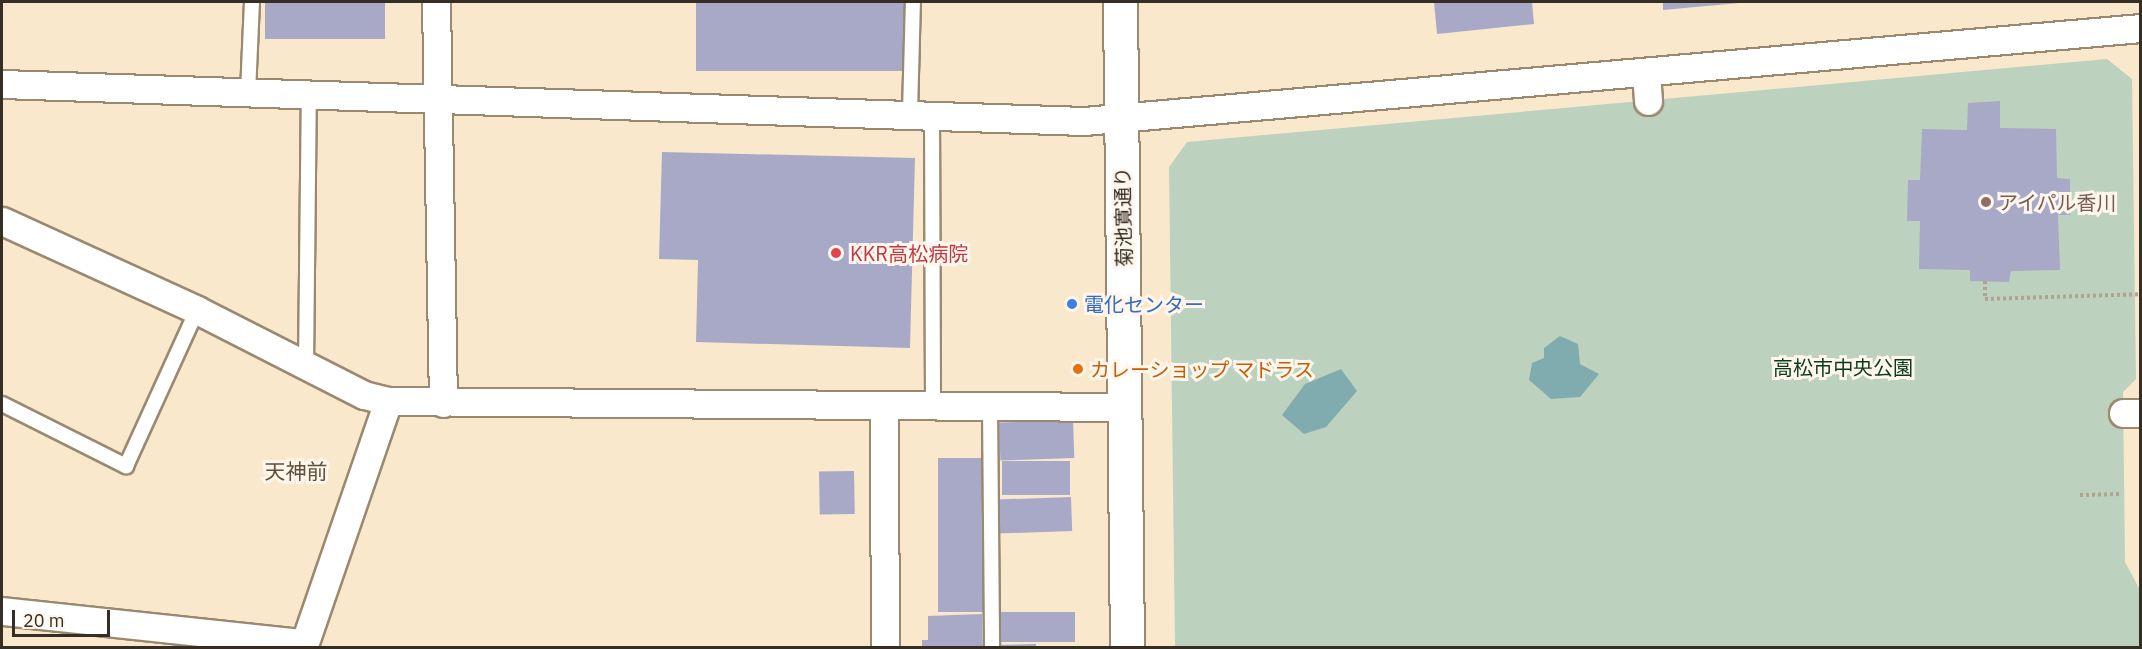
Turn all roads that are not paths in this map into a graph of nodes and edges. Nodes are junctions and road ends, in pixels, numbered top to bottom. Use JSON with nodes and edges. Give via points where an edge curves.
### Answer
{"nodes":[{"id":1,"x":252,"y":2,"type":"edge"},
{"id":2,"x":436,"y":2,"type":"edge"},
{"id":3,"x":913,"y":2,"type":"edge"},
{"id":4,"x":1120,"y":2,"type":"edge"},
{"id":5,"x":2140,"y":28,"type":"edge"},
{"id":6,"x":1646,"y":72,"type":"junction"},
{"id":7,"x":2,"y":84,"type":"edge"},
{"id":8,"x":248,"y":93,"type":"junction"},
{"id":9,"x":309,"y":95,"type":"junction"},
{"id":10,"x":437,"y":98,"type":"junction"},
{"id":11,"x":1647,"y":101,"type":"dead end"},
{"id":12,"x":921,"y":113,"type":"junction"},
{"id":13,"x":1122,"y":119,"type":"junction"},
{"id":14,"x":2,"y":221,"type":"edge"},
{"id":15,"x":197,"y":310,"type":"junction"},
{"id":16,"x":306,"y":367,"type":"junction"},
{"id":17,"x":387,"y":401,"type":"junction"},
{"id":18,"x":443,"y":403,"type":"junction"},
{"id":19,"x":2,"y":404,"type":"edge"},
{"id":20,"x":884,"y":407,"type":"junction"},
{"id":21,"x":990,"y":407,"type":"junction"},
{"id":22,"x":1126,"y":407,"type":"junction"},
{"id":23,"x":933,"y":408,"type":"junction"},
{"id":24,"x":2,"y":611,"type":"edge"},
{"id":25,"x":303,"y":645,"type":"edge"},
{"id":26,"x":885,"y":648,"type":"edge"},
{"id":27,"x":992,"y":648,"type":"edge"},
{"id":28,"x":1127,"y":648,"type":"edge"}],
"edges":[{"from":1,"to":8,"type":"lane"},
{"from":2,"to":10,"type":"street"},
{"from":3,"to":12,"type":"lane"},
{"from":4,"to":13,"type":"street","name":"菊池寛通り"},
{"from":5,"to":6,"type":"street"},
{"from":6,"to":11,"type":"street"},
{"from":6,"to":13,"type":"street"},
{"from":7,"to":8,"type":"street"},
{"from":8,"to":9,"type":"street"},
{"from":9,"to":10,"type":"street"},
{"from":9,"to":16,"type":"lane"},
{"from":10,"to":12,"type":"street"},
{"from":10,"to":18,"type":"street"},
{"from":12,"to":13,"type":"street"},
{"from":12,"to":23,"type":"lane"},
{"from":13,"to":22,"type":"street","name":"菊池寛通り"},
{"from":14,"to":15,"type":"street"},
{"from":15,"to":16,"type":"street"},
{"from":15,"to":19,"type":"lane","via":[[126,465]]},
{"from":16,"to":17,"type":"street","via":[[364,395]]},
{"from":17,"to":18,"type":"street"},
{"from":17,"to":25,"type":"street"},
{"from":18,"to":20,"type":"street"},
{"from":20,"to":23,"type":"street"},
{"from":20,"to":26,"type":"street"},
{"from":21,"to":22,"type":"street"},
{"from":21,"to":23,"type":"street"},
{"from":21,"to":27,"type":"lane"},
{"from":22,"to":28,"type":"street","name":"菊池寛通り"},
{"from":24,"to":25,"type":"street"}]}
